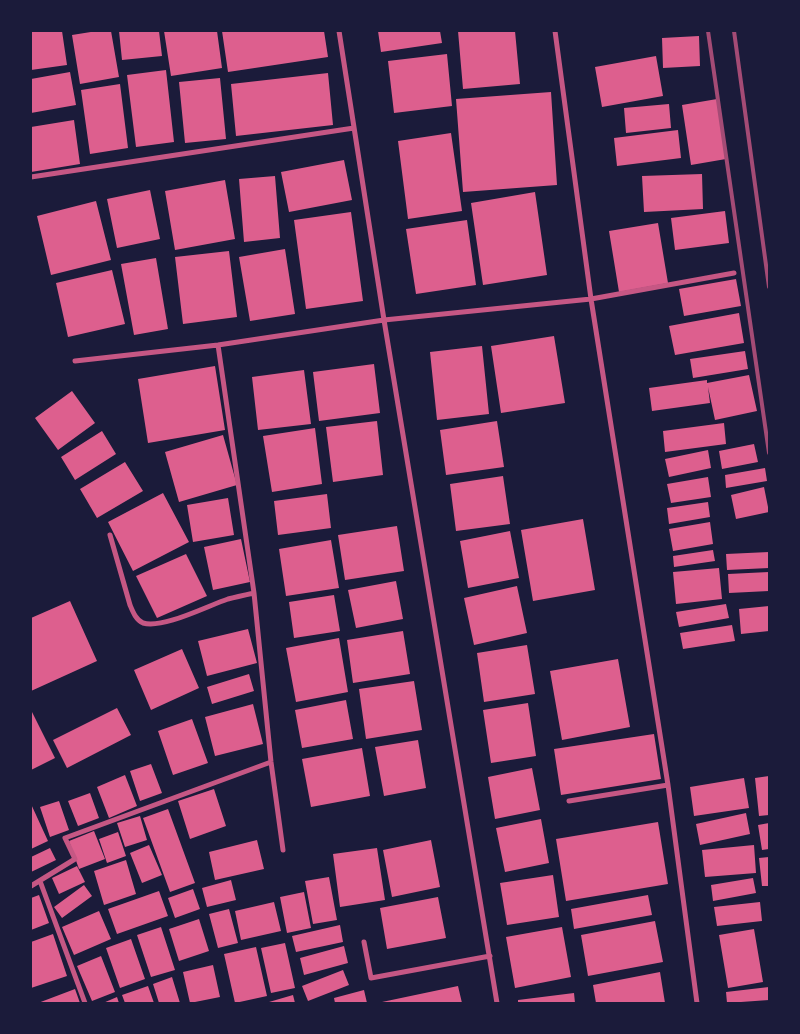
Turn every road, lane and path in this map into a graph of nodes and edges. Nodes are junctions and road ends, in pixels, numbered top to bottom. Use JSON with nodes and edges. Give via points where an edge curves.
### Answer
{"nodes":[{"id":1,"x":339,"y":31,"type":"edge"},
{"id":2,"x":555,"y":31,"type":"edge"},
{"id":3,"x":354,"y":128,"type":"junction"},
{"id":4,"x":31,"y":177,"type":"edge"},
{"id":5,"x":734,"y":273,"type":"dead end"},
{"id":6,"x":591,"y":299,"type":"junction"},
{"id":7,"x":384,"y":320,"type":"junction"},
{"id":8,"x":218,"y":345,"type":"junction"},
{"id":9,"x":75,"y":360,"type":"dead end"},
{"id":10,"x":110,"y":536,"type":"dead end"},
{"id":11,"x":254,"y":593,"type":"junction"},
{"id":12,"x":271,"y":762,"type":"junction"},
{"id":13,"x":668,"y":785,"type":"junction"},
{"id":14,"x":569,"y":801,"type":"dead end"},
{"id":15,"x":283,"y":850,"type":"dead end"},
{"id":16,"x":40,"y":881,"type":"junction"},
{"id":17,"x":31,"y":886,"type":"edge"},
{"id":18,"x":364,"y":942,"type":"dead end"},
{"id":19,"x":490,"y":956,"type":"junction"},
{"id":20,"x":85,"y":1003,"type":"edge"},
{"id":21,"x":497,"y":1003,"type":"edge"},
{"id":22,"x":697,"y":1003,"type":"edge"}],
"edges":[{"from":1,"to":3,"type":"street"},
{"from":2,"to":6,"type":"street"},
{"from":3,"to":4,"type":"street"},
{"from":3,"to":7,"type":"street"},
{"from":5,"to":6,"type":"street"},
{"from":6,"to":7,"type":"street"},
{"from":6,"to":13,"type":"street"},
{"from":7,"to":8,"type":"street"},
{"from":7,"to":19,"type":"street"},
{"from":8,"to":9,"type":"street"},
{"from":8,"to":11,"type":"street"},
{"from":10,"to":11,"type":"street","via":[[130,605],[134,616],[141,622],[167,622],[228,599]]},
{"from":11,"to":12,"type":"street"},
{"from":12,"to":15,"type":"street"},
{"from":12,"to":16,"type":"street","via":[[65,838],[75,859]]},
{"from":13,"to":14,"type":"street"},
{"from":13,"to":22,"type":"street"},
{"from":16,"to":17,"type":"street"},
{"from":16,"to":20,"type":"street"},
{"from":18,"to":19,"type":"street","via":[[371,978]]},
{"from":19,"to":21,"type":"street"}]}
